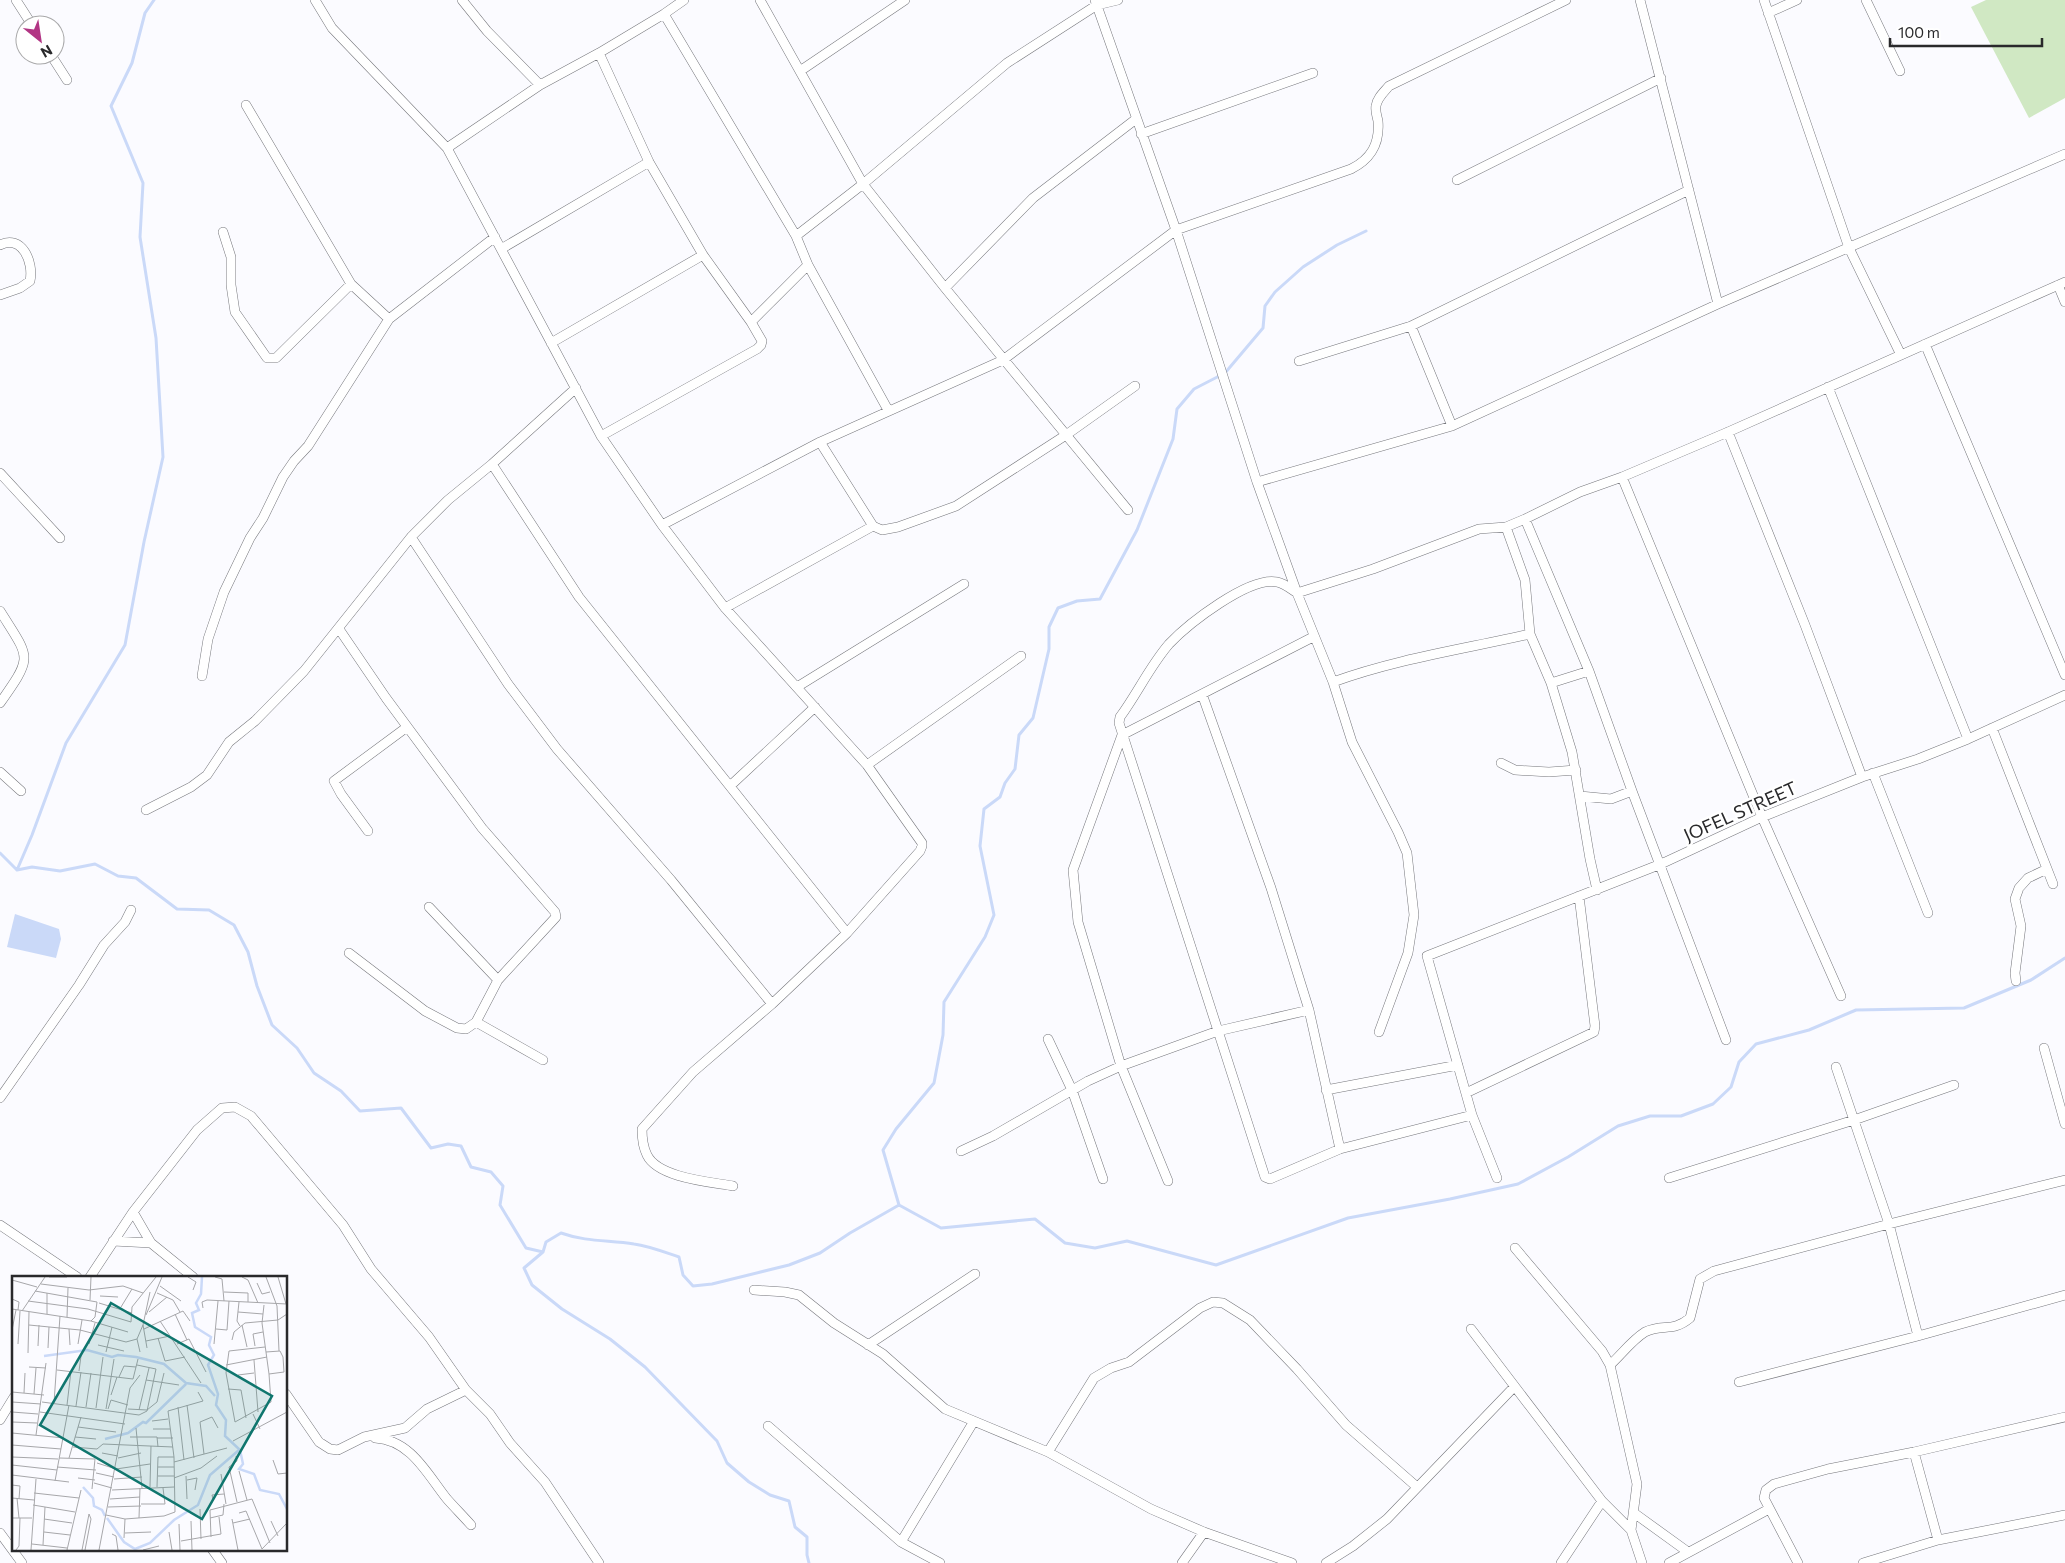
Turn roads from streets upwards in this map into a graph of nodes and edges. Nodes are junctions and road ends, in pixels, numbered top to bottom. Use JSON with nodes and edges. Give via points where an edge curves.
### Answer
{"nodes":[{"id":1,"x":16,"y":0,"type":"edge"},
{"id":2,"x":315,"y":0,"type":"edge"},
{"id":3,"x":462,"y":0,"type":"edge"},
{"id":4,"x":684,"y":0,"type":"edge"},
{"id":5,"x":760,"y":0,"type":"edge"},
{"id":6,"x":905,"y":0,"type":"edge"},
{"id":7,"x":1118,"y":0,"type":"edge"},
{"id":8,"x":1566,"y":0,"type":"edge"},
{"id":9,"x":1640,"y":0,"type":"edge"},
{"id":10,"x":1764,"y":0,"type":"edge"},
{"id":11,"x":1797,"y":0,"type":"edge"},
{"id":12,"x":1866,"y":0,"type":"edge"},
{"id":13,"x":1096,"y":2,"type":"edge"},
{"id":14,"x":1768,"y":13,"type":"junction"},
{"id":15,"x":664,"y":14,"type":"junction"},
{"id":16,"x":26,"y":15,"type":"edge"},
{"id":17,"x":599,"y":53,"type":"junction"},
{"id":18,"x":57,"y":65,"type":"edge"},
{"id":19,"x":800,"y":71,"type":"junction"},
{"id":20,"x":1900,"y":71,"type":"dead end"},
{"id":21,"x":1313,"y":73,"type":"dead end"},
{"id":22,"x":1660,"y":78,"type":"junction"},
{"id":23,"x":67,"y":80,"type":"dead end"},
{"id":24,"x":540,"y":84,"type":"junction"},
{"id":25,"x":246,"y":105,"type":"dead end"},
{"id":26,"x":1136,"y":119,"type":"junction"},
{"id":27,"x":1141,"y":134,"type":"junction"},
{"id":28,"x":447,"y":148,"type":"junction"},
{"id":29,"x":2065,"y":154,"type":"edge"},
{"id":30,"x":648,"y":162,"type":"junction"},
{"id":31,"x":1457,"y":180,"type":"dead end"},
{"id":32,"x":863,"y":184,"type":"junction"},
{"id":33,"x":1689,"y":190,"type":"junction"},
{"id":34,"x":1176,"y":230,"type":"junction"},
{"id":35,"x":223,"y":232,"type":"dead end"},
{"id":36,"x":796,"y":236,"type":"junction"},
{"id":37,"x":495,"y":237,"type":"junction"},
{"id":38,"x":0,"y":245,"type":"edge"},
{"id":39,"x":1849,"y":248,"type":"junction"},
{"id":40,"x":501,"y":249,"type":"junction"},
{"id":41,"x":703,"y":255,"type":"junction"},
{"id":42,"x":808,"y":265,"type":"junction"},
{"id":43,"x":351,"y":284,"type":"junction"},
{"id":44,"x":2061,"y":284,"type":"edge"},
{"id":45,"x":945,"y":288,"type":"junction"},
{"id":46,"x":0,"y":295,"type":"edge"},
{"id":47,"x":2065,"y":302,"type":"edge"},
{"id":48,"x":1718,"y":304,"type":"junction"},
{"id":49,"x":389,"y":319,"type":"junction"},
{"id":50,"x":751,"y":322,"type":"junction"},
{"id":51,"x":1412,"y":326,"type":"junction"},
{"id":52,"x":551,"y":343,"type":"junction"},
{"id":53,"x":1925,"y":344,"type":"junction"},
{"id":54,"x":1901,"y":355,"type":"junction"},
{"id":55,"x":1004,"y":360,"type":"junction"},
{"id":56,"x":1299,"y":361,"type":"dead end"},
{"id":57,"x":1134,"y":386,"type":"dead end"},
{"id":58,"x":576,"y":388,"type":"junction"},
{"id":59,"x":1828,"y":388,"type":"junction"},
{"id":60,"x":888,"y":410,"type":"junction"},
{"id":61,"x":1452,"y":426,"type":"junction"},
{"id":62,"x":1728,"y":432,"type":"junction"},
{"id":63,"x":1066,"y":435,"type":"junction"},
{"id":64,"x":601,"y":436,"type":"junction"},
{"id":65,"x":820,"y":442,"type":"junction"},
{"id":66,"x":492,"y":464,"type":"junction"},
{"id":67,"x":0,"y":472,"type":"edge"},
{"id":68,"x":1622,"y":477,"type":"junction"},
{"id":69,"x":1256,"y":482,"type":"junction"},
{"id":70,"x":1128,"y":510,"type":"dead end"},
{"id":71,"x":1525,"y":520,"type":"junction"},
{"id":72,"x":662,"y":525,"type":"junction"},
{"id":73,"x":873,"y":526,"type":"junction"},
{"id":74,"x":1506,"y":527,"type":"junction"},
{"id":75,"x":411,"y":537,"type":"junction"},
{"id":76,"x":60,"y":538,"type":"dead end"},
{"id":77,"x":964,"y":584,"type":"dead end"},
{"id":78,"x":1297,"y":593,"type":"junction"},
{"id":79,"x":725,"y":608,"type":"junction"},
{"id":80,"x":0,"y":611,"type":"edge"},
{"id":81,"x":339,"y":629,"type":"junction"},
{"id":82,"x":1530,"y":634,"type":"junction"},
{"id":83,"x":1313,"y":637,"type":"junction"},
{"id":84,"x":1021,"y":656,"type":"dead end"},
{"id":85,"x":1589,"y":672,"type":"junction"},
{"id":86,"x":2065,"y":675,"type":"edge"},
{"id":87,"x":202,"y":676,"type":"dead end"},
{"id":88,"x":1333,"y":682,"type":"junction"},
{"id":89,"x":1551,"y":683,"type":"junction"},
{"id":90,"x":797,"y":687,"type":"junction"},
{"id":91,"x":1202,"y":694,"type":"junction"},
{"id":92,"x":2065,"y":695,"type":"edge"},
{"id":93,"x":0,"y":703,"type":"edge"},
{"id":94,"x":815,"y":706,"type":"junction"},
{"id":95,"x":407,"y":727,"type":"junction"},
{"id":96,"x":1992,"y":728,"type":"junction"},
{"id":97,"x":1122,"y":735,"type":"junction"},
{"id":98,"x":1968,"y":739,"type":"junction"},
{"id":99,"x":1501,"y":763,"type":"dead end"},
{"id":100,"x":867,"y":764,"type":"junction"},
{"id":101,"x":1576,"y":770,"type":"junction"},
{"id":102,"x":0,"y":772,"type":"edge"},
{"id":103,"x":1873,"y":773,"type":"junction"},
{"id":104,"x":1862,"y":776,"type":"junction"},
{"id":105,"x":730,"y":786,"type":"junction"},
{"id":106,"x":21,"y":791,"type":"dead end"},
{"id":107,"x":1632,"y":791,"type":"junction"},
{"id":108,"x":1580,"y":796,"type":"junction"},
{"id":109,"x":146,"y":810,"type":"dead end"},
{"id":110,"x":1762,"y":817,"type":"junction"},
{"id":111,"x":368,"y":831,"type":"dead end"},
{"id":112,"x":1661,"y":864,"type":"junction"},
{"id":113,"x":2047,"y":869,"type":"junction"},
{"id":114,"x":2053,"y":884,"type":"dead end"},
{"id":115,"x":1597,"y":890,"type":"junction"},
{"id":116,"x":1579,"y":896,"type":"junction"},
{"id":117,"x":429,"y":907,"type":"dead end"},
{"id":118,"x":130,"y":910,"type":"dead end"},
{"id":119,"x":1928,"y":913,"type":"dead end"},
{"id":120,"x":847,"y":933,"type":"junction"},
{"id":121,"x":349,"y":953,"type":"dead end"},
{"id":122,"x":498,"y":980,"type":"junction"},
{"id":123,"x":2016,"y":981,"type":"dead end"},
{"id":124,"x":1841,"y":996,"type":"dead end"},
{"id":125,"x":772,"y":1004,"type":"junction"},
{"id":126,"x":1309,"y":1010,"type":"junction"},
{"id":127,"x":476,"y":1022,"type":"junction"},
{"id":128,"x":1218,"y":1030,"type":"junction"},
{"id":129,"x":1380,"y":1032,"type":"dead end"},
{"id":130,"x":1048,"y":1039,"type":"dead end"},
{"id":131,"x":1726,"y":1040,"type":"dead end"},
{"id":132,"x":2044,"y":1048,"type":"dead end"},
{"id":133,"x":543,"y":1060,"type":"dead end"},
{"id":134,"x":1458,"y":1065,"type":"junction"},
{"id":135,"x":1121,"y":1066,"type":"junction"},
{"id":136,"x":1836,"y":1066,"type":"dead end"},
{"id":137,"x":1954,"y":1085,"type":"dead end"},
{"id":138,"x":1072,"y":1090,"type":"junction"},
{"id":139,"x":1326,"y":1090,"type":"junction"},
{"id":140,"x":1466,"y":1093,"type":"junction"},
{"id":141,"x":0,"y":1098,"type":"edge"},
{"id":142,"x":1472,"y":1115,"type":"junction"},
{"id":143,"x":1854,"y":1120,"type":"junction"},
{"id":144,"x":2065,"y":1124,"type":"edge"},
{"id":145,"x":1340,"y":1150,"type":"junction"},
{"id":146,"x":961,"y":1151,"type":"dead end"},
{"id":147,"x":1497,"y":1178,"type":"dead end"},
{"id":148,"x":1669,"y":1178,"type":"dead end"},
{"id":149,"x":1104,"y":1179,"type":"dead end"},
{"id":150,"x":2065,"y":1180,"type":"edge"},
{"id":151,"x":1168,"y":1181,"type":"dead end"},
{"id":152,"x":733,"y":1186,"type":"dead end"},
{"id":153,"x":134,"y":1212,"type":"junction"},
{"id":154,"x":0,"y":1224,"type":"edge"},
{"id":155,"x":1889,"y":1224,"type":"junction"},
{"id":156,"x":113,"y":1241,"type":"junction"},
{"id":157,"x":151,"y":1243,"type":"junction"},
{"id":158,"x":1515,"y":1248,"type":"dead end"},
{"id":159,"x":975,"y":1274,"type":"dead end"},
{"id":160,"x":76,"y":1276,"type":"edge"},
{"id":161,"x":91,"y":1276,"type":"edge"},
{"id":162,"x":192,"y":1276,"type":"edge"},
{"id":163,"x":754,"y":1290,"type":"dead end"},
{"id":164,"x":2065,"y":1295,"type":"edge"},
{"id":165,"x":1471,"y":1329,"type":"dead end"},
{"id":166,"x":1918,"y":1336,"type":"junction"},
{"id":167,"x":868,"y":1344,"type":"junction"},
{"id":168,"x":1610,"y":1365,"type":"junction"},
{"id":169,"x":1739,"y":1382,"type":"dead end"},
{"id":170,"x":1514,"y":1387,"type":"junction"},
{"id":171,"x":466,"y":1390,"type":"junction"},
{"id":172,"x":288,"y":1397,"type":"edge"},
{"id":173,"x":12,"y":1400,"type":"edge"},
{"id":174,"x":2065,"y":1417,"type":"edge"},
{"id":175,"x":0,"y":1420,"type":"edge"},
{"id":176,"x":974,"y":1421,"type":"junction"},
{"id":177,"x":768,"y":1426,"type":"dead end"},
{"id":178,"x":364,"y":1437,"type":"junction"},
{"id":179,"x":1048,"y":1452,"type":"junction"},
{"id":180,"x":1914,"y":1452,"type":"junction"},
{"id":181,"x":1417,"y":1487,"type":"junction"},
{"id":182,"x":1602,"y":1501,"type":"junction"},
{"id":183,"x":1769,"y":1509,"type":"junction"},
{"id":184,"x":1634,"y":1514,"type":"junction"},
{"id":185,"x":2065,"y":1515,"type":"edge"},
{"id":186,"x":471,"y":1525,"type":"dead end"},
{"id":187,"x":1631,"y":1530,"type":"junction"},
{"id":188,"x":1204,"y":1532,"type":"junction"},
{"id":189,"x":0,"y":1533,"type":"edge"},
{"id":190,"x":1938,"y":1540,"type":"junction"},
{"id":191,"x":901,"y":1542,"type":"junction"},
{"id":192,"x":12,"y":1549,"type":"edge"},
{"id":193,"x":12,"y":1550,"type":"edge"},
{"id":194,"x":213,"y":1550,"type":"edge"},
{"id":195,"x":1688,"y":1552,"type":"junction"},
{"id":196,"x":22,"y":1563,"type":"edge"},
{"id":197,"x":222,"y":1563,"type":"edge"},
{"id":198,"x":599,"y":1563,"type":"edge"},
{"id":199,"x":940,"y":1563,"type":"edge"},
{"id":200,"x":1182,"y":1563,"type":"edge"},
{"id":201,"x":1292,"y":1563,"type":"edge"},
{"id":202,"x":1326,"y":1563,"type":"edge"},
{"id":203,"x":1561,"y":1563,"type":"edge"},
{"id":204,"x":1642,"y":1563,"type":"edge"},
{"id":205,"x":1669,"y":1563,"type":"edge"},
{"id":206,"x":1798,"y":1563,"type":"edge"},
{"id":207,"x":1863,"y":1563,"type":"edge"}],
"edges":[{"from":1,"to":16,"type":"street"},
{"from":2,"to":28,"type":"street","via":[[332,28]]},
{"from":3,"to":24,"type":"street","via":[[487,31]]},
{"from":4,"to":15,"type":"street"},
{"from":5,"to":19,"type":"street"},
{"from":6,"to":19,"type":"street"},
{"from":7,"to":13,"type":"street"},
{"from":8,"to":34,"type":"street","via":[[1389,86],[1375,108],[1377,142],[1371,155],[1352,170]]},
{"from":9,"to":22,"type":"street"},
{"from":10,"to":14,"type":"street"},
{"from":11,"to":14,"type":"street"},
{"from":12,"to":20,"type":"street"},
{"from":13,"to":26,"type":"street"},
{"from":13,"to":32,"type":"street","via":[[1007,63]]},
{"from":14,"to":39,"type":"street"},
{"from":15,"to":17,"type":"street"},
{"from":15,"to":36,"type":"street"},
{"from":17,"to":24,"type":"street"},
{"from":17,"to":30,"type":"street"},
{"from":18,"to":23,"type":"street"},
{"from":19,"to":32,"type":"street"},
{"from":21,"to":27,"type":"street"},
{"from":22,"to":31,"type":"street"},
{"from":22,"to":33,"type":"street"},
{"from":24,"to":28,"type":"street"},
{"from":25,"to":43,"type":"street"},
{"from":26,"to":27,"type":"street"},
{"from":26,"to":45,"type":"street","via":[[1033,198]]},
{"from":27,"to":34,"type":"street"},
{"from":28,"to":37,"type":"street"},
{"from":29,"to":39,"type":"street"},
{"from":30,"to":40,"type":"street"},
{"from":30,"to":41,"type":"street"},
{"from":32,"to":36,"type":"street"},
{"from":32,"to":45,"type":"street"},
{"from":33,"to":48,"type":"street"},
{"from":33,"to":51,"type":"street"},
{"from":34,"to":55,"type":"street"},
{"from":34,"to":69,"type":"street"},
{"from":35,"to":43,"type":"street","via":[[231,256],[235,312],[267,358],[276,358]]},
{"from":36,"to":42,"type":"street"},
{"from":37,"to":40,"type":"street"},
{"from":37,"to":49,"type":"street"},
{"from":38,"to":46,"type":"street","via":[[6,242],[20,246],[30,259],[33,270],[30,281]]},
{"from":39,"to":48,"type":"street"},
{"from":39,"to":54,"type":"street"},
{"from":40,"to":52,"type":"street"},
{"from":41,"to":50,"type":"street"},
{"from":41,"to":52,"type":"street"},
{"from":42,"to":50,"type":"street"},
{"from":42,"to":60,"type":"street"},
{"from":43,"to":49,"type":"street"},
{"from":44,"to":47,"type":"street"},
{"from":44,"to":53,"type":"street"},
{"from":45,"to":55,"type":"street"},
{"from":48,"to":61,"type":"street"},
{"from":49,"to":87,"type":"street","via":[[308,446],[283,477],[250,538],[212,626]]},
{"from":50,"to":64,"type":"street","via":[[762,341],[761,346]]},
{"from":51,"to":56,"type":"street"},
{"from":51,"to":61,"type":"street"},
{"from":52,"to":58,"type":"street"},
{"from":53,"to":54,"type":"street"},
{"from":53,"to":86,"type":"street"},
{"from":54,"to":59,"type":"street"},
{"from":55,"to":60,"type":"street"},
{"from":55,"to":63,"type":"street"},
{"from":57,"to":63,"type":"street"},
{"from":58,"to":64,"type":"street"},
{"from":58,"to":66,"type":"street"},
{"from":59,"to":62,"type":"street"},
{"from":59,"to":98,"type":"street"},
{"from":60,"to":65,"type":"street"},
{"from":61,"to":69,"type":"street"},
{"from":62,"to":68,"type":"street"},
{"from":62,"to":104,"type":"street"},
{"from":63,"to":70,"type":"street"},
{"from":63,"to":73,"type":"street","via":[[956,506],[882,530]]},
{"from":64,"to":72,"type":"street"},
{"from":65,"to":72,"type":"street"},
{"from":65,"to":73,"type":"street"},
{"from":66,"to":75,"type":"street","via":[[448,500]]},
{"from":66,"to":105,"type":"street","via":[[579,597]]},
{"from":67,"to":76,"type":"street"},
{"from":68,"to":71,"type":"street","via":[[1580,492]]},
{"from":68,"to":110,"type":"street"},
{"from":69,"to":78,"type":"street"},
{"from":71,"to":74,"type":"street"},
{"from":71,"to":85,"type":"street"},
{"from":72,"to":79,"type":"street"},
{"from":73,"to":79,"type":"street"},
{"from":74,"to":78,"type":"street","via":[[1479,529],[1373,569]]},
{"from":74,"to":82,"type":"street","via":[[1525,580]]},
{"from":75,"to":81,"type":"street"},
{"from":75,"to":125,"type":"street","via":[[508,684],[558,749]]},
{"from":77,"to":90,"type":"street"},
{"from":78,"to":83,"type":"street"},
{"from":78,"to":97,"type":"street","via":[[1278,582],[1253,585],[1196,620],[1169,645],[1120,717]]},
{"from":79,"to":90,"type":"street"},
{"from":80,"to":93,"type":"street","via":[[26,657],[21,674]]},
{"from":81,"to":95,"type":"street"},
{"from":81,"to":109,"type":"street","via":[[255,721],[229,742],[207,775],[192,787]]},
{"from":82,"to":88,"type":"street","via":[[1402,662]]},
{"from":82,"to":89,"type":"street"},
{"from":83,"to":88,"type":"street"},
{"from":83,"to":91,"type":"street"},
{"from":84,"to":100,"type":"street"},
{"from":85,"to":89,"type":"street"},
{"from":85,"to":107,"type":"street"},
{"from":88,"to":129,"type":"street","via":[[1358,755],[1407,853],[1411,879],[1414,915],[1408,953]]},
{"from":89,"to":101,"type":"street"},
{"from":90,"to":94,"type":"street"},
{"from":91,"to":97,"type":"street"},
{"from":91,"to":126,"type":"street","via":[[1271,888]]},
{"from":92,"to":96,"type":"street","name":"JOFEL STREET"},
{"from":94,"to":100,"type":"street"},
{"from":94,"to":105,"type":"street"},
{"from":95,"to":111,"type":"street","via":[[334,780]]},
{"from":95,"to":122,"type":"street","via":[[482,828],[555,912],[556,917]]},
{"from":96,"to":98,"type":"street","name":"JOFEL STREET"},
{"from":96,"to":113,"type":"street"},
{"from":97,"to":128,"type":"street"},
{"from":97,"to":135,"type":"street","via":[[1073,870],[1078,922]]},
{"from":98,"to":103,"type":"street","name":"JOFEL STREET"},
{"from":99,"to":101,"type":"street","via":[[1516,770]]},
{"from":100,"to":120,"type":"street","via":[[922,846]]},
{"from":101,"to":108,"type":"street"},
{"from":102,"to":106,"type":"street"},
{"from":103,"to":104,"type":"street","name":"JOFEL STREET"},
{"from":103,"to":119,"type":"street"},
{"from":104,"to":110,"type":"street","name":"JOFEL STREET"},
{"from":105,"to":120,"type":"street"},
{"from":107,"to":108,"type":"street","via":[[1611,799]]},
{"from":107,"to":112,"type":"street"},
{"from":108,"to":115,"type":"street"},
{"from":110,"to":112,"type":"street","name":"JOFEL STREET"},
{"from":110,"to":124,"type":"street"},
{"from":112,"to":115,"type":"street","name":"JOFEL STREET"},
{"from":112,"to":131,"type":"street"},
{"from":113,"to":114,"type":"street"},
{"from":113,"to":123,"type":"street","via":[[2028,878],[2015,899],[2021,926]]},
{"from":115,"to":116,"type":"street","name":"JOFEL STREET"},
{"from":116,"to":134,"type":"street","name":"JOFEL STREET","via":[[1427,956]]},
{"from":116,"to":140,"type":"street","via":[[1594,1032]]},
{"from":117,"to":122,"type":"street"},
{"from":118,"to":141,"type":"street","via":[[125,922],[104,945],[80,985]]},
{"from":120,"to":125,"type":"street"},
{"from":121,"to":127,"type":"street","via":[[425,1010],[457,1028],[466,1029]]},
{"from":122,"to":127,"type":"street"},
{"from":125,"to":152,"type":"street","via":[[693,1072],[642,1128],[647,1156],[656,1165],[674,1175]]},
{"from":126,"to":128,"type":"street"},
{"from":126,"to":139,"type":"street"},
{"from":127,"to":133,"type":"street"},
{"from":128,"to":135,"type":"street"},
{"from":128,"to":145,"type":"street","via":[[1265,1177],[1270,1179]]},
{"from":130,"to":138,"type":"street"},
{"from":132,"to":144,"type":"street"},
{"from":134,"to":139,"type":"street"},
{"from":134,"to":140,"type":"street"},
{"from":135,"to":138,"type":"street"},
{"from":135,"to":151,"type":"street"},
{"from":136,"to":143,"type":"street"},
{"from":137,"to":143,"type":"street"},
{"from":138,"to":146,"type":"street"},
{"from":138,"to":149,"type":"street"},
{"from":139,"to":145,"type":"street"},
{"from":140,"to":142,"type":"street"},
{"from":142,"to":145,"type":"street"},
{"from":142,"to":147,"type":"street"},
{"from":143,"to":148,"type":"street"},
{"from":143,"to":155,"type":"street"},
{"from":150,"to":155,"type":"street"},
{"from":153,"to":156,"type":"street"},
{"from":153,"to":157,"type":"street"},
{"from":153,"to":171,"type":"street","via":[[197,1130],[222,1108],[235,1107],[251,1116],[269,1135],[343,1224],[372,1269],[429,1337]]},
{"from":154,"to":160,"type":"street"},
{"from":155,"to":166,"type":"street"},
{"from":155,"to":168,"type":"street","via":[[1706,1274],[1700,1279],[1690,1318],[1674,1328],[1645,1332]]},
{"from":156,"to":157,"type":"street"},
{"from":156,"to":161,"type":"street"},
{"from":157,"to":162,"type":"street"},
{"from":158,"to":168,"type":"street","via":[[1602,1351]]},
{"from":159,"to":167,"type":"street"},
{"from":163,"to":167,"type":"street","via":[[799,1295],[834,1323]]},
{"from":164,"to":166,"type":"street"},
{"from":165,"to":170,"type":"street"},
{"from":166,"to":169,"type":"street"},
{"from":167,"to":176,"type":"street","via":[[945,1409]]},
{"from":168,"to":184,"type":"street","via":[[1637,1484]]},
{"from":170,"to":181,"type":"street"},
{"from":170,"to":182,"type":"street"},
{"from":171,"to":178,"type":"street","via":[[427,1409],[405,1428]]},
{"from":171,"to":198,"type":"street","via":[[490,1414],[544,1482]]},
{"from":172,"to":178,"type":"street","via":[[319,1442],[330,1449],[338,1450]]},
{"from":173,"to":175,"type":"street"},
{"from":174,"to":180,"type":"street"},
{"from":176,"to":179,"type":"street"},
{"from":176,"to":191,"type":"street"},
{"from":177,"to":191,"type":"street"},
{"from":178,"to":186,"type":"street","via":[[384,1439],[404,1448]]},
{"from":179,"to":181,"type":"street","via":[[1094,1378],[1129,1362],[1200,1308],[1213,1302],[1222,1303],[1250,1320],[1346,1425]]},
{"from":179,"to":188,"type":"street","via":[[1151,1509]]},
{"from":180,"to":183,"type":"street","via":[[1828,1469],[1774,1484],[1766,1490],[1764,1498]]},
{"from":180,"to":190,"type":"street"},
{"from":181,"to":202,"type":"street","via":[[1387,1519]]},
{"from":182,"to":187,"type":"street"},
{"from":182,"to":203,"type":"street"},
{"from":183,"to":195,"type":"street"},
{"from":183,"to":206,"type":"street"},
{"from":184,"to":187,"type":"street"},
{"from":184,"to":195,"type":"street"},
{"from":185,"to":190,"type":"street"},
{"from":187,"to":204,"type":"street"},
{"from":188,"to":200,"type":"street"},
{"from":188,"to":201,"type":"street"},
{"from":189,"to":192,"type":"street"},
{"from":190,"to":207,"type":"street"},
{"from":191,"to":199,"type":"street"},
{"from":193,"to":196,"type":"street"},
{"from":194,"to":197,"type":"street"},
{"from":195,"to":205,"type":"street"}]}
